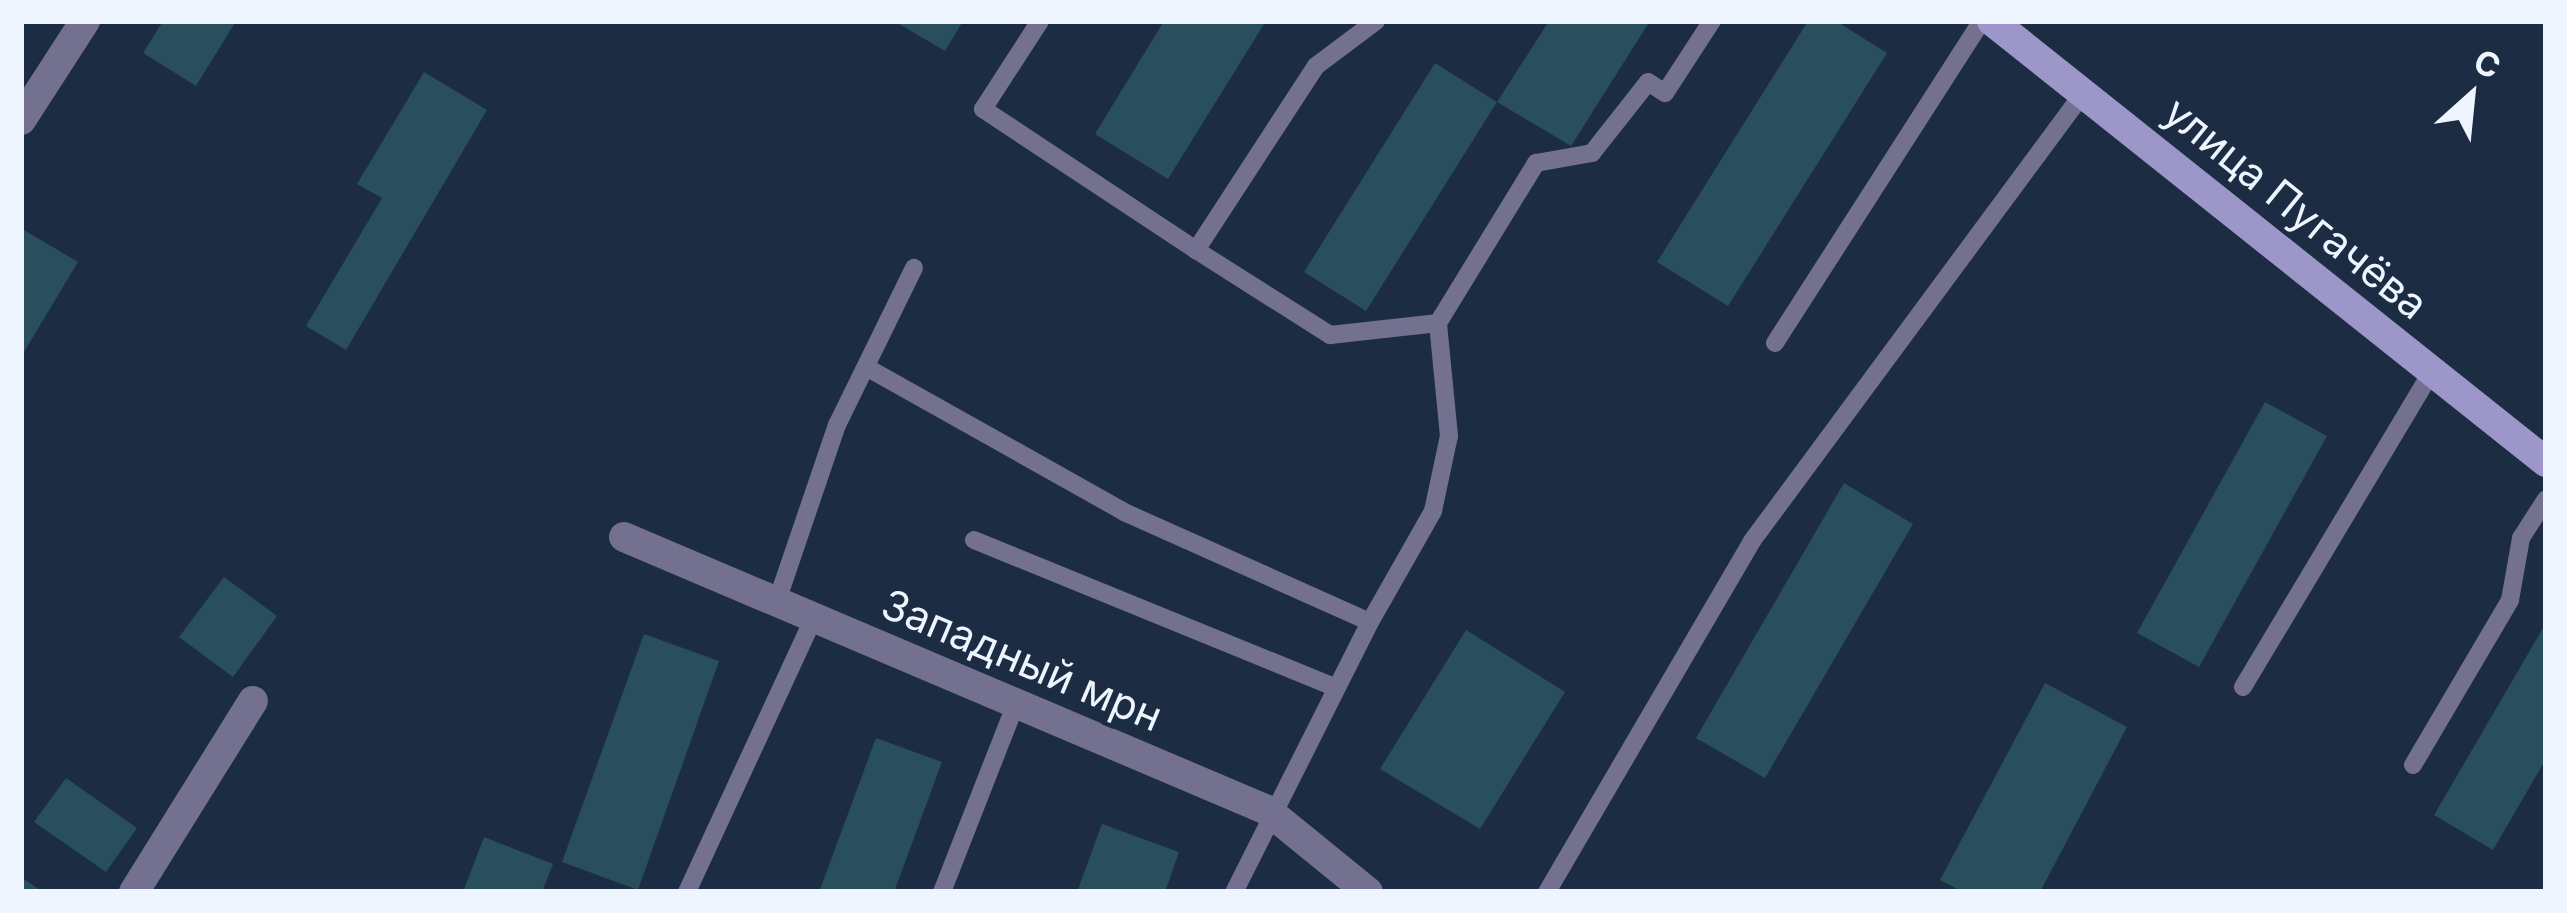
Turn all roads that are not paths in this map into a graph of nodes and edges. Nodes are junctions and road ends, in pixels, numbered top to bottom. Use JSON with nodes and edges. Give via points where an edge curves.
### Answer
{"nodes":[{"id":1,"x":86,"y":21,"type":"edge"},
{"id":2,"x":1040,"y":21,"type":"edge"},
{"id":3,"x":1376,"y":21,"type":"edge"},
{"id":4,"x":1712,"y":21,"type":"edge"},
{"id":5,"x":1982,"y":21,"type":"edge"},
{"id":6,"x":1992,"y":21,"type":"edge"},
{"id":7,"x":2084,"y":92,"type":"junction"},
{"id":8,"x":21,"y":120,"type":"edge"},
{"id":9,"x":1196,"y":250,"type":"junction"},
{"id":10,"x":914,"y":268,"type":"dead end"},
{"id":11,"x":1438,"y":323,"type":"junction"},
{"id":12,"x":1775,"y":343,"type":"dead end"},
{"id":13,"x":866,"y":367,"type":"junction"},
{"id":14,"x":2432,"y":371,"type":"junction"},
{"id":15,"x":2546,"y":462,"type":"edge"},
{"id":16,"x":2546,"y":499,"type":"edge"},
{"id":17,"x":624,"y":537,"type":"dead end"},
{"id":18,"x":974,"y":539,"type":"dead end"},
{"id":19,"x":777,"y":601,"type":"junction"},
{"id":20,"x":814,"y":617,"type":"junction"},
{"id":21,"x":1370,"y":622,"type":"junction"},
{"id":22,"x":1335,"y":687,"type":"junction"},
{"id":23,"x":2243,"y":687,"type":"dead end"},
{"id":24,"x":253,"y":701,"type":"dead end"},
{"id":25,"x":1016,"y":703,"type":"junction"},
{"id":26,"x":2413,"y":766,"type":"dead end"},
{"id":27,"x":1267,"y":810,"type":"junction"},
{"id":28,"x":134,"y":892,"type":"edge"},
{"id":29,"x":687,"y":892,"type":"edge"},
{"id":30,"x":943,"y":892,"type":"edge"},
{"id":31,"x":1234,"y":892,"type":"edge"},
{"id":32,"x":1368,"y":892,"type":"edge"},
{"id":33,"x":1546,"y":892,"type":"edge"}],
"edges":[{"from":1,"to":8,"type":"street"},
{"from":2,"to":9,"type":"lane","via":[[983,109]]},
{"from":3,"to":9,"type":"lane","via":[[1316,66]]},
{"from":4,"to":11,"type":"lane","via":[[1665,93],[1648,82],[1592,153],[1536,164]]},
{"from":5,"to":12,"type":"lane"},
{"from":6,"to":7,"type":"street","name":"улица Пугачёва"},
{"from":7,"to":14,"type":"street","name":"улица Пугачёва"},
{"from":7,"to":33,"type":"lane","via":[[1752,541]]},
{"from":9,"to":11,"type":"lane","via":[[1330,335]]},
{"from":10,"to":13,"type":"lane"},
{"from":11,"to":21,"type":"lane","via":[[1449,436],[1433,511]]},
{"from":13,"to":19,"type":"lane"},
{"from":13,"to":21,"type":"lane","via":[[1124,512]]},
{"from":14,"to":15,"type":"street","name":"улица Пугачёва"},
{"from":14,"to":23,"type":"lane"},
{"from":16,"to":26,"type":"lane","via":[[2521,538],[2510,600]]},
{"from":17,"to":19,"type":"street","name":"Западный мрн"},
{"from":18,"to":22,"type":"lane"},
{"from":19,"to":20,"type":"street","name":"Западный мрн"},
{"from":20,"to":25,"type":"street","name":"Западный мрн"},
{"from":20,"to":29,"type":"lane"},
{"from":21,"to":22,"type":"lane"},
{"from":22,"to":27,"type":"lane"},
{"from":24,"to":28,"type":"street"},
{"from":25,"to":27,"type":"street","name":"Западный мрн"},
{"from":25,"to":30,"type":"lane"},
{"from":27,"to":31,"type":"lane"},
{"from":27,"to":32,"type":"street","name":"Западный мрн"}]}
